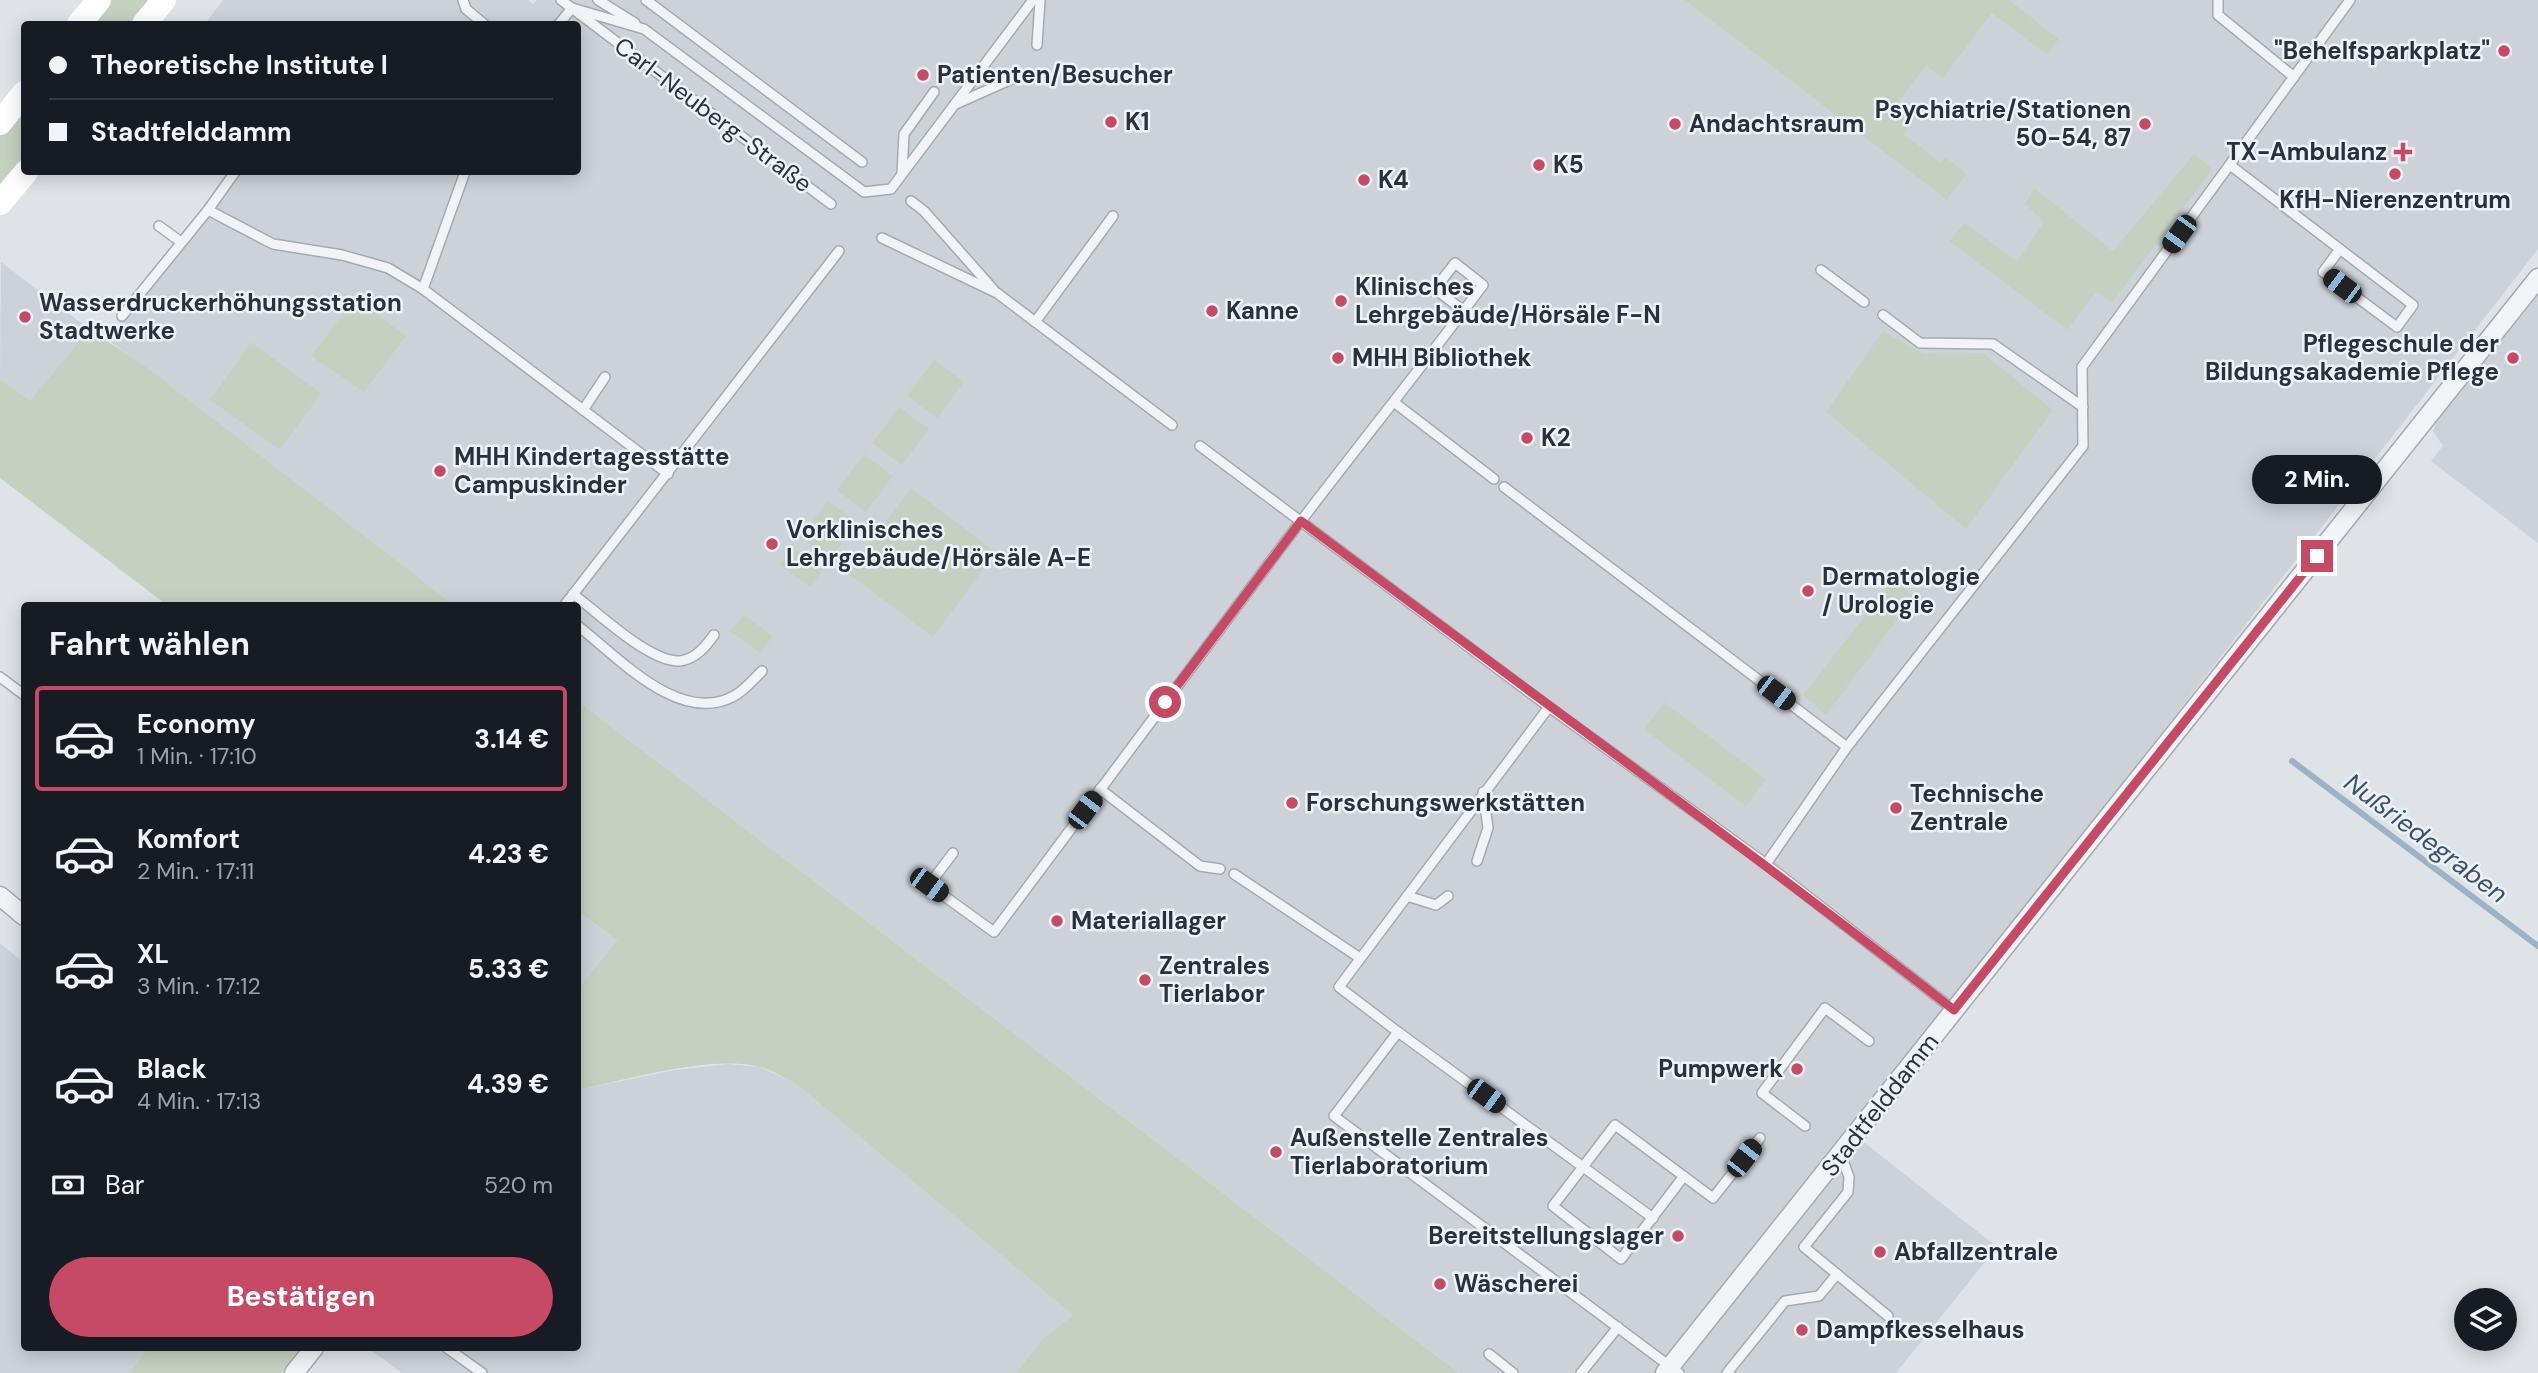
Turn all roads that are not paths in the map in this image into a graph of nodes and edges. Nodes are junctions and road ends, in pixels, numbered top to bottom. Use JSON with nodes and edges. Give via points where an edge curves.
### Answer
{"nodes":[{"id":1,"x":99,"y":0,"type":"edge"},
{"id":2,"x":164,"y":0,"type":"edge"},
{"id":3,"x":463,"y":0,"type":"edge"},
{"id":4,"x":561,"y":0,"type":"edge"},
{"id":5,"x":598,"y":0,"type":"edge"},
{"id":6,"x":646,"y":0,"type":"edge"},
{"id":7,"x":1033,"y":0,"type":"edge"},
{"id":8,"x":1040,"y":0,"type":"edge"},
{"id":9,"x":2218,"y":0,"type":"edge"},
{"id":10,"x":2350,"y":0,"type":"edge"},
{"id":11,"x":572,"y":8,"type":"junction"},
{"id":12,"x":82,"y":21,"type":"edge"},
{"id":13,"x":146,"y":21,"type":"edge"},
{"id":14,"x":480,"y":21,"type":"edge"},
{"id":15,"x":561,"y":21,"type":"edge"},
{"id":16,"x":644,"y":29,"type":"junction"},
{"id":17,"x":1037,"y":45,"type":"dead end"},
{"id":18,"x":2294,"y":77,"type":"junction"},
{"id":19,"x":1012,"y":79,"type":"dead end"},
{"id":20,"x":934,"y":92,"type":"dead end"},
{"id":21,"x":21,"y":97,"type":"edge"},
{"id":22,"x":955,"y":104,"type":"junction"},
{"id":23,"x":0,"y":123,"type":"edge"},
{"id":24,"x":862,"y":162,"type":"dead end"},
{"id":25,"x":2230,"y":164,"type":"junction"},
{"id":26,"x":23,"y":175,"type":"edge"},
{"id":27,"x":233,"y":175,"type":"edge"},
{"id":28,"x":464,"y":175,"type":"edge"},
{"id":29,"x":902,"y":175,"type":"junction"},
{"id":30,"x":911,"y":201,"type":"dead end"},
{"id":31,"x":0,"y":203,"type":"edge"},
{"id":32,"x":831,"y":204,"type":"dead end"},
{"id":33,"x":208,"y":211,"type":"junction"},
{"id":34,"x":1113,"y":216,"type":"dead end"},
{"id":35,"x":159,"y":226,"type":"dead end"},
{"id":36,"x":882,"y":238,"type":"dead end"},
{"id":37,"x":181,"y":243,"type":"junction"},
{"id":38,"x":2340,"y":249,"type":"junction"},
{"id":39,"x":839,"y":251,"type":"dead end"},
{"id":40,"x":1821,"y":270,"type":"dead end"},
{"id":41,"x":2538,"y":278,"type":"edge"},
{"id":42,"x":423,"y":289,"type":"junction"},
{"id":43,"x":997,"y":293,"type":"junction"},
{"id":44,"x":1864,"y":302,"type":"dead end"},
{"id":45,"x":1464,"y":311,"type":"junction"},
{"id":46,"x":122,"y":316,"type":"dead end"},
{"id":47,"x":1883,"y":316,"type":"dead end"},
{"id":48,"x":1035,"y":322,"type":"junction"},
{"id":49,"x":605,"y":377,"type":"dead end"},
{"id":50,"x":1395,"y":403,"type":"junction"},
{"id":51,"x":2083,"y":407,"type":"junction"},
{"id":52,"x":583,"y":410,"type":"junction"},
{"id":53,"x":1172,"y":425,"type":"dead end"},
{"id":54,"x":1200,"y":446,"type":"dead end"},
{"id":55,"x":668,"y":474,"type":"junction"},
{"id":56,"x":1494,"y":479,"type":"dead end"},
{"id":57,"x":1504,"y":487,"type":"dead end"},
{"id":58,"x":1301,"y":521,"type":"junction"},
{"id":59,"x":573,"y":594,"type":"junction"},
{"id":60,"x":567,"y":602,"type":"edge"},
{"id":61,"x":581,"y":628,"type":"edge"},
{"id":62,"x":714,"y":635,"type":"dead end"},
{"id":63,"x":762,"y":671,"type":"dead end"},
{"id":64,"x":0,"y":677,"type":"edge"},
{"id":65,"x":21,"y":693,"type":"edge"},
{"id":66,"x":1549,"y":707,"type":"junction"},
{"id":67,"x":1847,"y":747,"type":"junction"},
{"id":68,"x":1100,"y":789,"type":"junction"},
{"id":69,"x":1483,"y":792,"type":"junction"},
{"id":70,"x":953,"y":853,"type":"dead end"},
{"id":71,"x":1477,"y":861,"type":"dead end"},
{"id":72,"x":1766,"y":864,"type":"junction"},
{"id":73,"x":1220,"y":869,"type":"dead end"},
{"id":74,"x":1234,"y":874,"type":"dead end"},
{"id":75,"x":1406,"y":895,"type":"junction"},
{"id":76,"x":0,"y":896,"type":"edge"},
{"id":77,"x":1448,"y":896,"type":"dead end"},
{"id":78,"x":21,"y":914,"type":"edge"},
{"id":79,"x":1360,"y":958,"type":"junction"},
{"id":80,"x":1954,"y":1010,"type":"junction"},
{"id":81,"x":1398,"y":1031,"type":"junction"},
{"id":82,"x":1869,"y":1041,"type":"dead end"},
{"id":83,"x":1805,"y":1126,"type":"dead end"},
{"id":84,"x":1760,"y":1138,"type":"dead end"},
{"id":85,"x":1841,"y":1154,"type":"junction"},
{"id":86,"x":1584,"y":1167,"type":"junction"},
{"id":87,"x":1684,"y":1176,"type":"junction"},
{"id":88,"x":1653,"y":1218,"type":"junction"},
{"id":89,"x":1837,"y":1274,"type":"junction"},
{"id":90,"x":1888,"y":1316,"type":"dead end"},
{"id":91,"x":1618,"y":1327,"type":"junction"},
{"id":92,"x":312,"y":1351,"type":"edge"},
{"id":93,"x":451,"y":1351,"type":"edge"},
{"id":94,"x":1489,"y":1354,"type":"dead end"},
{"id":95,"x":1671,"y":1371,"type":"edge"},
{"id":96,"x":294,"y":1373,"type":"edge"},
{"id":97,"x":481,"y":1373,"type":"edge"},
{"id":98,"x":1513,"y":1373,"type":"edge"},
{"id":99,"x":1581,"y":1373,"type":"edge"},
{"id":100,"x":1727,"y":1373,"type":"edge"}],
"edges":[{"from":1,"to":12,"type":"main road"},
{"from":2,"to":13,"type":"main road"},
{"from":3,"to":14,"type":"lane"},
{"from":4,"to":11,"type":"lane","name":"Carl-Neuberg-Straße"},
{"from":5,"to":16,"type":"lane"},
{"from":6,"to":24,"type":"lane"},
{"from":7,"to":22,"type":"lane"},
{"from":8,"to":17,"type":"lane"},
{"from":9,"to":18,"type":"lane","via":[[2218,15]]},
{"from":10,"to":18,"type":"lane"},
{"from":11,"to":15,"type":"lane"},
{"from":11,"to":16,"type":"lane"},
{"from":11,"to":32,"type":"lane","name":"Carl-Neuberg-Straße"},
{"from":16,"to":29,"type":"lane","via":[[864,192],[891,189]]},
{"from":18,"to":25,"type":"lane"},
{"from":19,"to":22,"type":"lane"},
{"from":20,"to":29,"type":"lane","via":[[904,134]]},
{"from":21,"to":23,"type":"main road"},
{"from":22,"to":29,"type":"lane"},
{"from":25,"to":38,"type":"lane"},
{"from":25,"to":51,"type":"lane","via":[[2082,367]]},
{"from":26,"to":31,"type":"main road"},
{"from":27,"to":33,"type":"lane"},
{"from":28,"to":42,"type":"lane"},
{"from":30,"to":43,"type":"lane"},
{"from":33,"to":37,"type":"lane"},
{"from":33,"to":42,"type":"lane","via":[[273,244],[388,268]]},
{"from":34,"to":48,"type":"lane"},
{"from":35,"to":37,"type":"lane"},
{"from":36,"to":43,"type":"lane"},
{"from":37,"to":46,"type":"lane"},
{"from":38,"to":38,"type":"lane","via":[[2413,306],[2397,327],[2323,272]]},
{"from":39,"to":55,"type":"lane"},
{"from":40,"to":44,"type":"lane"},
{"from":41,"to":80,"type":"street","name":"Stadtfelddamm"},
{"from":42,"to":52,"type":"lane"},
{"from":43,"to":48,"type":"lane"},
{"from":45,"to":45,"type":"lane","via":[[1435,289],[1455,263],[1483,285]]},
{"from":45,"to":50,"type":"lane"},
{"from":47,"to":51,"type":"lane","via":[[1920,343],[1993,344]]},
{"from":48,"to":53,"type":"lane"},
{"from":49,"to":52,"type":"lane"},
{"from":50,"to":56,"type":"lane"},
{"from":50,"to":58,"type":"lane"},
{"from":51,"to":67,"type":"lane","via":[[2083,446]]},
{"from":52,"to":55,"type":"lane"},
{"from":54,"to":58,"type":"lane"},
{"from":55,"to":59,"type":"lane"},
{"from":57,"to":67,"type":"lane"},
{"from":58,"to":66,"type":"lane"},
{"from":58,"to":68,"type":"lane"},
{"from":59,"to":60,"type":"lane"},
{"from":59,"to":62,"type":"lane","via":[[666,660],[694,657]]},
{"from":61,"to":63,"type":"lane","via":[[681,701],[722,702]]},
{"from":64,"to":65,"type":"lane"},
{"from":66,"to":69,"type":"lane"},
{"from":66,"to":72,"type":"lane"},
{"from":67,"to":72,"type":"lane"},
{"from":68,"to":70,"type":"lane","via":[[994,932],[929,885]]},
{"from":68,"to":73,"type":"lane","via":[[1200,866]]},
{"from":69,"to":71,"type":"lane","via":[[1488,828]]},
{"from":69,"to":75,"type":"lane"},
{"from":72,"to":80,"type":"lane"},
{"from":74,"to":79,"type":"lane"},
{"from":75,"to":77,"type":"lane","via":[[1436,905]]},
{"from":75,"to":79,"type":"lane"},
{"from":76,"to":78,"type":"street"},
{"from":79,"to":81,"type":"lane","via":[[1339,986]]},
{"from":80,"to":85,"type":"street","name":"Stadtfelddamm"},
{"from":81,"to":86,"type":"lane"},
{"from":81,"to":91,"type":"lane","via":[[1334,1116]]},
{"from":82,"to":83,"type":"lane","via":[[1825,1008],[1762,1093]]},
{"from":84,"to":87,"type":"lane","via":[[1713,1198]]},
{"from":85,"to":89,"type":"lane","via":[[1849,1177],[1848,1192],[1804,1247]]},
{"from":85,"to":95,"type":"street","name":"Stadtfelddamm"},
{"from":86,"to":87,"type":"lane","via":[[1615,1125]]},
{"from":86,"to":88,"type":"lane"},
{"from":86,"to":88,"type":"lane","via":[[1553,1206],[1621,1259]]},
{"from":87,"to":88,"type":"lane"},
{"from":89,"to":90,"type":"lane"},
{"from":89,"to":100,"type":"lane","via":[[1819,1296],[1785,1301]]},
{"from":91,"to":95,"type":"lane"},
{"from":91,"to":99,"type":"lane"},
{"from":92,"to":96,"type":"street"},
{"from":93,"to":97,"type":"lane"},
{"from":94,"to":98,"type":"lane"}]}
